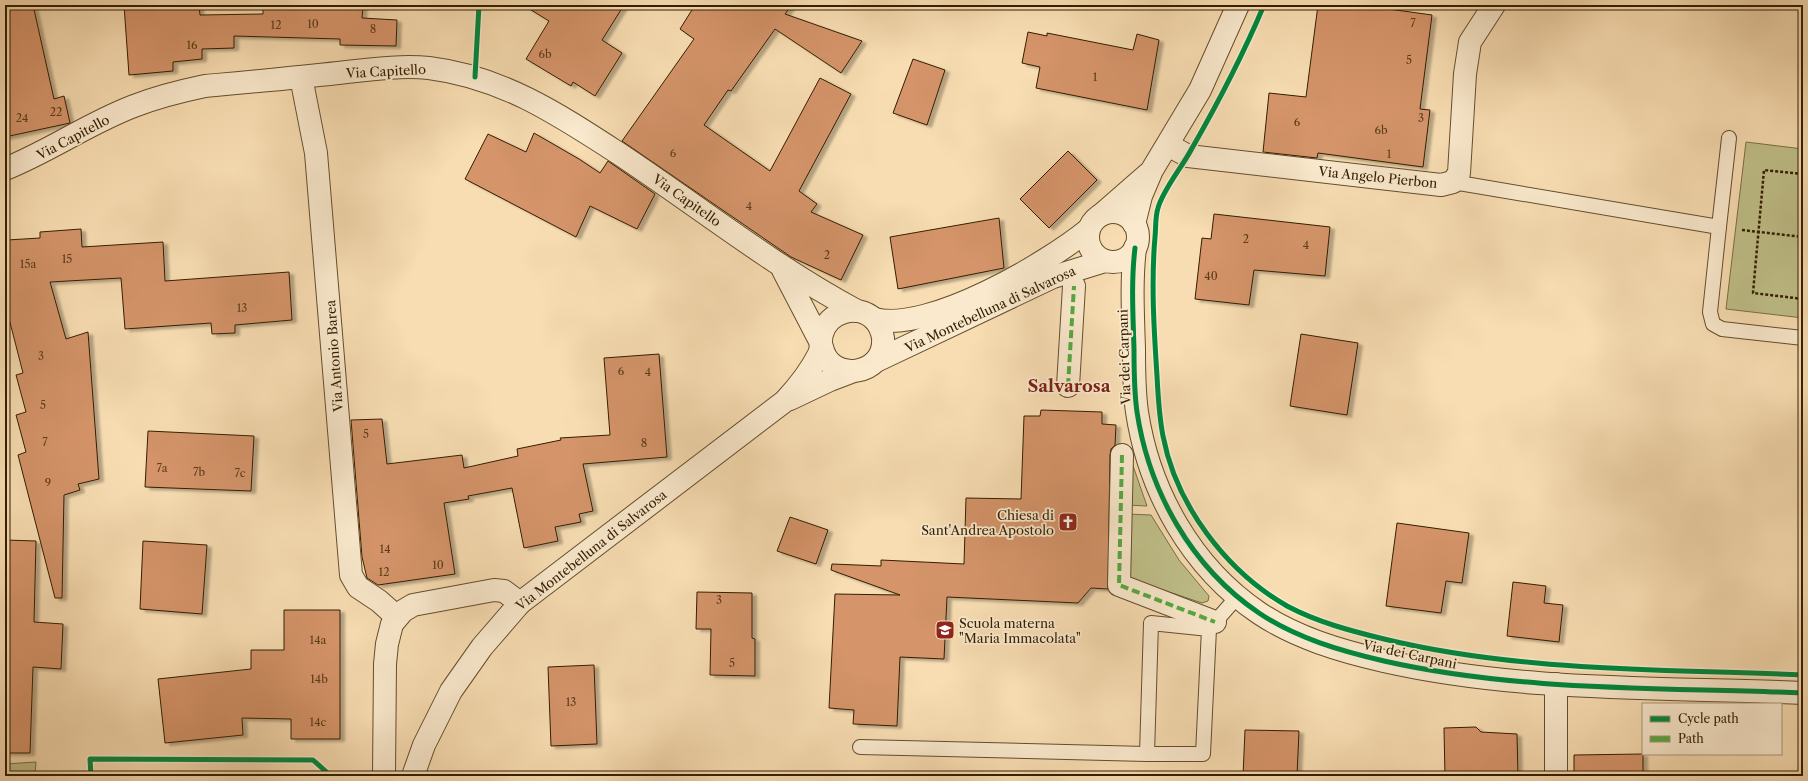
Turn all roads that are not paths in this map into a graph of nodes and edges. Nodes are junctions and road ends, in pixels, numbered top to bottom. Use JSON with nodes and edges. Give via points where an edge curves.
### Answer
{"nodes":[{"id":1,"x":1238,"y":5,"type":"edge"},
{"id":2,"x":1494,"y":5,"type":"edge"},
{"id":3,"x":301,"y":77,"type":"junction"},
{"id":4,"x":1729,"y":138,"type":"dead end"},
{"id":5,"x":1168,"y":146,"type":"junction"},
{"id":6,"x":5,"y":169,"type":"edge"},
{"id":7,"x":1152,"y":170,"type":"junction"},
{"id":8,"x":1453,"y":182,"type":"junction"},
{"id":9,"x":1095,"y":222,"type":"junction"},
{"id":10,"x":1134,"y":224,"type":"junction"},
{"id":11,"x":1719,"y":227,"type":"junction"},
{"id":12,"x":1136,"y":248,"type":"junction"},
{"id":13,"x":1107,"y":262,"type":"junction"},
{"id":14,"x":779,"y":264,"type":"junction"},
{"id":15,"x":1074,"y":286,"type":"dead end"},
{"id":16,"x":866,"y":315,"type":"junction"},
{"id":17,"x":1133,"y":315,"type":"junction"},
{"id":18,"x":1803,"y":338,"type":"edge"},
{"id":19,"x":822,"y":345,"type":"junction"},
{"id":20,"x":876,"y":361,"type":"junction"},
{"id":21,"x":851,"y":372,"type":"junction"},
{"id":22,"x":1068,"y":386,"type":"dead end"},
{"id":23,"x":785,"y":401,"type":"junction"},
{"id":24,"x":1122,"y":455,"type":"dead end"},
{"id":25,"x":1237,"y":597,"type":"junction"},
{"id":26,"x":520,"y":603,"type":"junction"},
{"id":27,"x":397,"y":617,"type":"junction"},
{"id":28,"x":1212,"y":626,"type":"junction"},
{"id":29,"x":1556,"y":684,"type":"junction"},
{"id":30,"x":1803,"y":693,"type":"edge"},
{"id":31,"x":860,"y":747,"type":"dead end"},
{"id":32,"x":1147,"y":754,"type":"junction"},
{"id":33,"x":384,"y":776,"type":"edge"},
{"id":34,"x":413,"y":776,"type":"edge"},
{"id":35,"x":1556,"y":776,"type":"edge"}],
"edges":[{"from":1,"to":5,"type":"street","via":[[1200,90]]},
{"from":2,"to":8,"type":"street","name":"Via Angelo Pierbon","via":[[1470,42],[1465,74],[1459,172]]},
{"from":3,"to":6,"type":"street","name":"Via Capitello","via":[[205,86],[155,99],[109,118],[35,157]]},
{"from":3,"to":14,"type":"street","name":"Via Capitello","via":[[419,67],[475,77],[504,88],[548,108],[588,133]]},
{"from":3,"to":27,"type":"street","name":"Via Antonio Barea","via":[[316,152],[332,321],[343,495],[351,575],[358,586],[379,600]]},
{"from":4,"to":11,"type":"lane"},
{"from":5,"to":7,"type":"street"},
{"from":5,"to":8,"type":"street","name":"Via Angelo Pierbon","via":[[1188,156],[1441,186]]},
{"from":7,"to":9,"type":"street","name":"Via Montebelluna di Salvarosa"},
{"from":7,"to":10,"type":"street","via":[[1141,196]]},
{"from":8,"to":11,"type":"lane"},
{"from":9,"to":10,"type":"street","via":[[1110,212],[1128,217]]},
{"from":9,"to":13,"type":"street","via":[[1087,237],[1089,246],[1097,257]]},
{"from":9,"to":16,"type":"street","name":"Via Montebelluna di Salvarosa","via":[[1066,245],[1021,273],[964,302],[902,322],[888,322]]},
{"from":10,"to":12,"type":"street","via":[[1138,236]]},
{"from":11,"to":18,"type":"lane","via":[[1710,312],[1713,324],[1722,329]]},
{"from":12,"to":13,"type":"street","via":[[1125,259]]},
{"from":12,"to":17,"type":"street","name":"Via dei Carpani"},
{"from":13,"to":17,"type":"street","name":"Via dei Carpani","via":[[1123,280]]},
{"from":13,"to":20,"type":"street","name":"Via Montebelluna di Salvarosa","via":[[1053,277]]},
{"from":14,"to":16,"type":"street","name":"Via Capitello"},
{"from":14,"to":19,"type":"street","via":[[790,280]]},
{"from":15,"to":22,"type":"street"},
{"from":16,"to":19,"type":"street","via":[[839,313],[831,318],[822,334]]},
{"from":16,"to":20,"type":"street","via":[[881,331],[883,344]]},
{"from":17,"to":25,"type":"street","name":"Via dei Carpani","via":[[1136,408],[1155,479],[1168,511],[1190,547]]},
{"from":19,"to":21,"type":"street","via":[[828,360],[834,366],[842,371]]},
{"from":19,"to":23,"type":"street","name":"Via Montebelluna di Salvarosa","via":[[810,370]]},
{"from":20,"to":21,"type":"street","via":[[861,371]]},
{"from":21,"to":23,"type":"street","name":"Via Montebelluna di Salvarosa"},
{"from":23,"to":26,"type":"street","name":"Via Montebelluna di Salvarosa"},
{"from":24,"to":28,"type":"street","via":[[1119,585]]},
{"from":25,"to":28,"type":"lane"},
{"from":25,"to":29,"type":"street","name":"Via dei Carpani","via":[[1288,629],[1319,643],[1351,653],[1469,677]]},
{"from":26,"to":27,"type":"street","via":[[504,591],[494,590],[422,602],[407,608]]},
{"from":26,"to":34,"type":"street","name":"Via Montebelluna di Salvarosa","via":[[482,647],[451,691],[424,745]]},
{"from":27,"to":33,"type":"street","via":[[392,624],[385,664]]},
{"from":28,"to":32,"type":"lane","via":[[1203,754]]},
{"from":28,"to":32,"type":"lane","via":[[1151,623]]},
{"from":29,"to":30,"type":"street","name":"Via dei Carpani"},
{"from":29,"to":35,"type":"street"},
{"from":31,"to":32,"type":"lane"}]}
